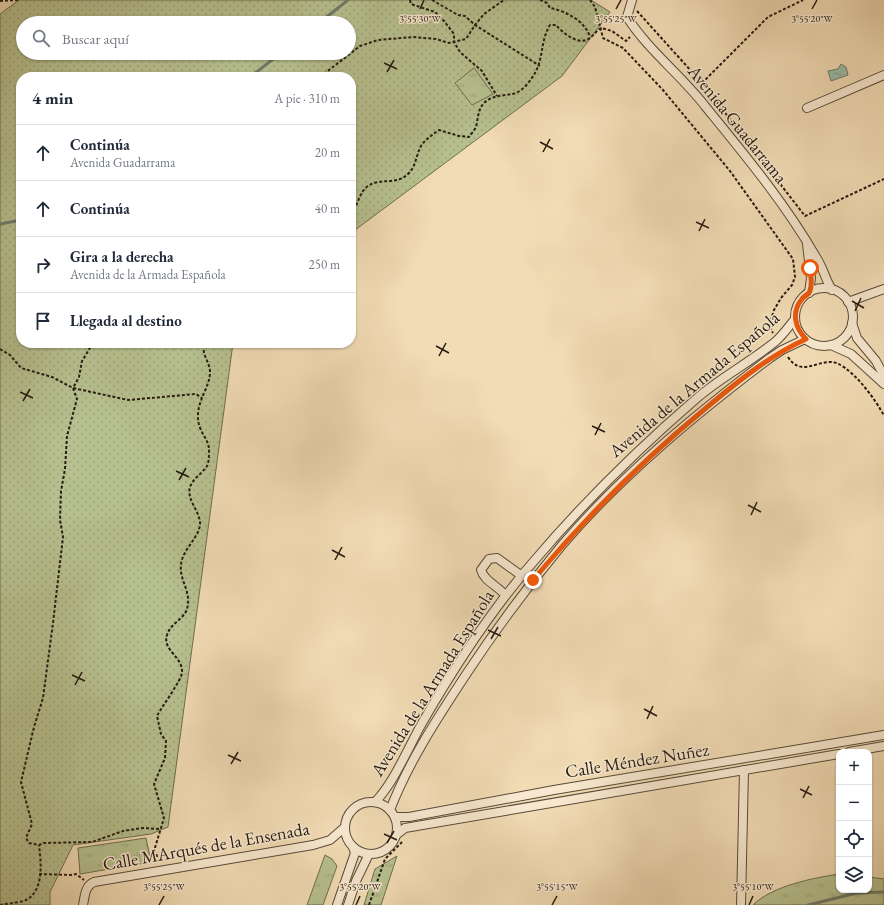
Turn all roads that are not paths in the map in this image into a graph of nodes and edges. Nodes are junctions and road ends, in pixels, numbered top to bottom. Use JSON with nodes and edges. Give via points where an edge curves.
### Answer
{"nodes":[{"id":1,"x":632,"y":0,"type":"edge"},
{"id":2,"x":884,"y":75,"type":"edge"},
{"id":3,"x":807,"y":108,"type":"dead end"},
{"id":4,"x":807,"y":243,"type":"junction"},
{"id":5,"x":884,"y":289,"type":"edge"},
{"id":6,"x":832,"y":290,"type":"junction"},
{"id":7,"x":809,"y":293,"type":"junction"},
{"id":8,"x":848,"y":302,"type":"junction"},
{"id":9,"x":795,"y":319,"type":"junction"},
{"id":10,"x":852,"y":323,"type":"junction"},
{"id":11,"x":806,"y":339,"type":"junction"},
{"id":12,"x":831,"y":345,"type":"junction"},
{"id":13,"x":884,"y":376,"type":"edge"},
{"id":14,"x":884,"y":384,"type":"edge"},
{"id":15,"x":522,"y":576,"type":"junction"},
{"id":16,"x":505,"y":594,"type":"junction"},
{"id":17,"x":884,"y":735,"type":"edge"},
{"id":18,"x":884,"y":746,"type":"edge"},
{"id":19,"x":866,"y":749,"type":"edge"},
{"id":20,"x":836,"y":755,"type":"edge"},
{"id":21,"x":744,"y":770,"type":"junction"},
{"id":22,"x":375,"y":802,"type":"junction"},
{"id":23,"x":390,"y":810,"type":"junction"},
{"id":24,"x":395,"y":817,"type":"junction"},
{"id":25,"x":345,"y":827,"type":"junction"},
{"id":26,"x":396,"y":835,"type":"junction"},
{"id":27,"x":353,"y":847,"type":"junction"},
{"id":28,"x":369,"y":854,"type":"junction"},
{"id":29,"x":83,"y":905,"type":"edge"},
{"id":30,"x":337,"y":905,"type":"edge"},
{"id":31,"x":348,"y":905,"type":"edge"},
{"id":32,"x":741,"y":905,"type":"edge"}],
"edges":[{"from":1,"to":4,"type":"street","name":"Avenida Guadarrama","via":[[627,17],[636,31],[700,100],[770,187]]},
{"from":2,"to":3,"type":"street"},
{"from":4,"to":6,"type":"street","name":"Avenida Guadarrama"},
{"from":4,"to":7,"type":"street","name":"Avenida Guadarrama","via":[[812,278]]},
{"from":5,"to":8,"type":"street"},
{"from":6,"to":7,"type":"street","via":[[816,290]]},
{"from":6,"to":8,"type":"street"},
{"from":7,"to":9,"type":"street","via":[[798,304]]},
{"from":8,"to":10,"type":"street"},
{"from":9,"to":11,"type":"street","via":[[800,334]]},
{"from":9,"to":15,"type":"street","name":"Avenida de la Armada Española","via":[[776,340],[698,396],[633,455],[594,493]]},
{"from":10,"to":12,"type":"street","via":[[845,337]]},
{"from":10,"to":13,"type":"street","via":[[857,338],[876,361]]},
{"from":11,"to":12,"type":"street","via":[[813,344]]},
{"from":11,"to":23,"type":"street","name":"Avenida de la Armada Española","via":[[782,350],[726,391],[655,452],[563,544],[529,586],[443,709],[398,788]]},
{"from":12,"to":14,"type":"street","via":[[851,354]]},
{"from":15,"to":16,"type":"street","name":"Avenida de la Armada Española"},
{"from":15,"to":16,"type":"street","via":[[497,558],[489,559],[485,563],[481,570],[482,575]]},
{"from":16,"to":22,"type":"street","name":"Avenida de la Armada Española","via":[[438,697],[386,788]]},
{"from":17,"to":24,"type":"street","name":"Calle Méndez Nuñez","via":[[409,817]]},
{"from":18,"to":19,"type":"street"},
{"from":20,"to":21,"type":"street","name":"Calle Méndez Nuñez"},
{"from":21,"to":26,"type":"street","name":"Calle Méndez Nuñez","via":[[411,826]]},
{"from":21,"to":32,"type":"street"},
{"from":22,"to":23,"type":"street"},
{"from":22,"to":25,"type":"street","via":[[359,804],[352,809],[347,816]]},
{"from":23,"to":24,"type":"street"},
{"from":24,"to":26,"type":"street"},
{"from":25,"to":27,"type":"street","via":[[348,840]]},
{"from":25,"to":29,"type":"street","name":"Calle MArqués de la Ensenada","via":[[330,840],[313,844],[89,884]]},
{"from":26,"to":28,"type":"street","via":[[386,849]]},
{"from":27,"to":28,"type":"street"},
{"from":27,"to":30,"type":"street","via":[[355,853]]},
{"from":28,"to":31,"type":"street"}]}
